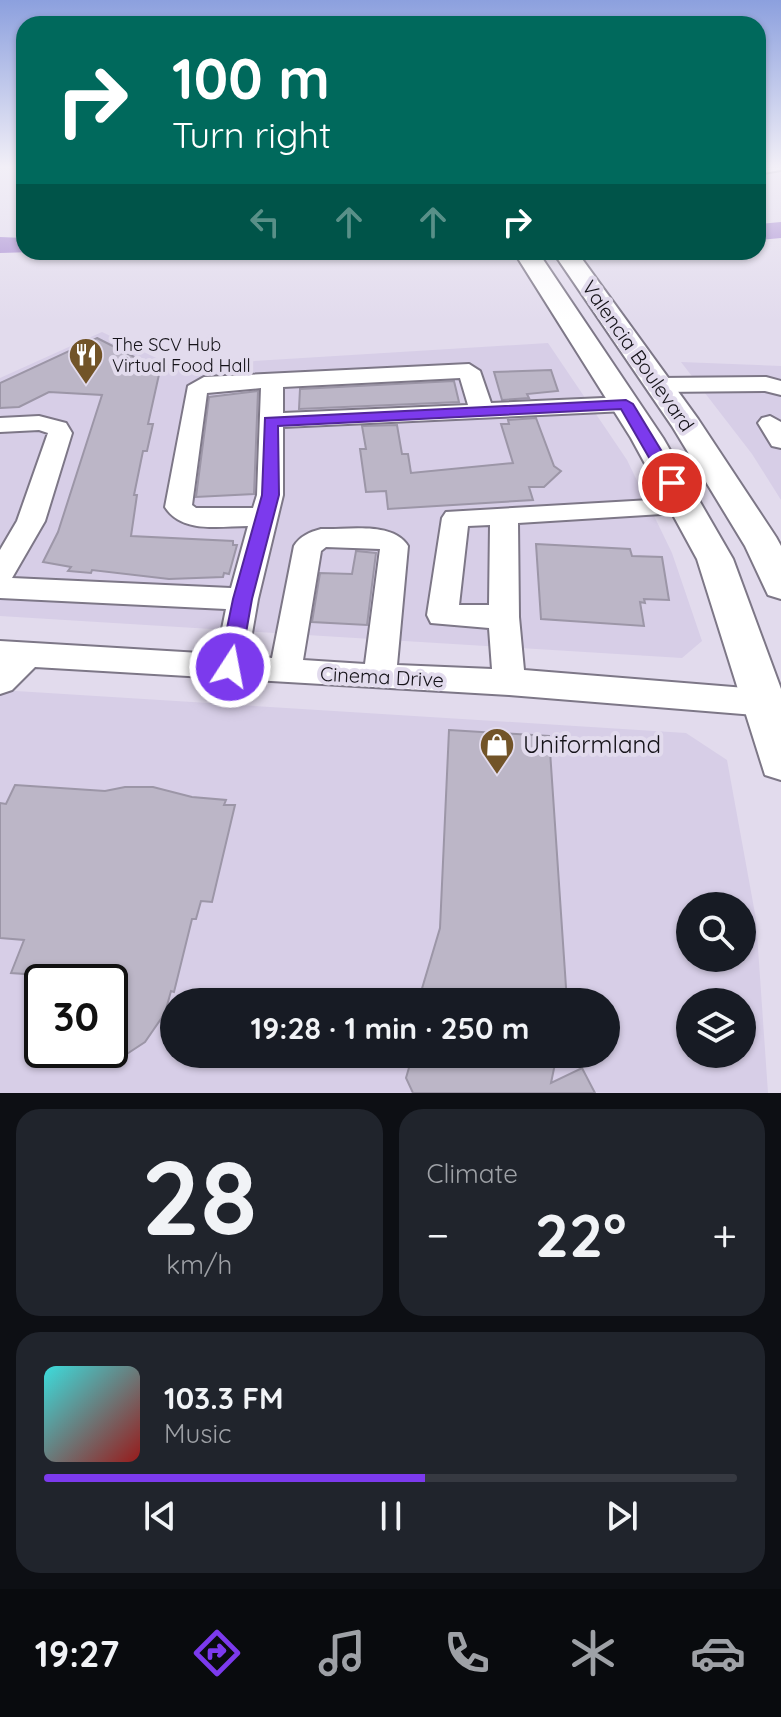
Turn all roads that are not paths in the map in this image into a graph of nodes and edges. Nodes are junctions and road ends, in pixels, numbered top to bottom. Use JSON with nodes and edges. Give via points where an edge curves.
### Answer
{"nodes":[{"id":1,"x":552,"y":261,"type":"edge"},
{"id":2,"x":272,"y":380,"type":"junction"},
{"id":3,"x":659,"y":385,"type":"junction"},
{"id":4,"x":781,"y":388,"type":"edge"},
{"id":5,"x":626,"y":404,"type":"junction"},
{"id":6,"x":482,"y":411,"type":"junction"},
{"id":7,"x":270,"y":421,"type":"junction"},
{"id":8,"x":0,"y":425,"type":"edge"},
{"id":9,"x":685,"y":506,"type":"junction"},
{"id":10,"x":504,"y":516,"type":"junction"},
{"id":11,"x":263,"y":517,"type":"junction"},
{"id":12,"x":0,"y":574,"type":"edge"},
{"id":13,"x":781,"y":586,"type":"edge"},
{"id":14,"x":0,"y":588,"type":"edge"},
{"id":15,"x":243,"y":599,"type":"junction"},
{"id":16,"x":504,"y":617,"type":"junction"},
{"id":17,"x":14,"y":654,"type":"edge"},
{"id":18,"x":230,"y":667,"type":"junction"},
{"id":19,"x":285,"y":671,"type":"junction"},
{"id":20,"x":380,"y":677,"type":"junction"},
{"id":21,"x":0,"y":681,"type":"edge"},
{"id":22,"x":509,"y":682,"type":"junction"},
{"id":23,"x":773,"y":702,"type":"edge"},
{"id":24,"x":781,"y":761,"type":"edge"}],
"edges":[{"from":1,"to":3,"type":"main road","name":"Valencia Boulevard"},
{"from":1,"to":5,"type":"main road","name":"Valencia Boulevard"},
{"from":2,"to":6,"type":"street","via":[[469,371]]},
{"from":2,"to":7,"type":"street"},
{"from":2,"to":11,"type":"street","via":[[199,387],[178,498],[182,513],[195,517]]},
{"from":3,"to":4,"type":"street"},
{"from":3,"to":13,"type":"main road","name":"Valencia Boulevard","via":[[763,546]]},
{"from":5,"to":6,"type":"street"},
{"from":5,"to":9,"type":"main road","name":"Valencia Boulevard"},
{"from":6,"to":7,"type":"street"},
{"from":7,"to":11,"type":"street","via":[[270,495]]},
{"from":8,"to":12,"type":"street","via":[[39,423],[60,433],[31,521]]},
{"from":9,"to":10,"type":"street"},
{"from":9,"to":23,"type":"main road","name":"Valencia Boulevard","via":[[715,559]]},
{"from":10,"to":16,"type":"street"},
{"from":10,"to":16,"type":"street","via":[[456,518],[442,615]]},
{"from":11,"to":15,"type":"street"},
{"from":14,"to":15,"type":"street"},
{"from":15,"to":18,"type":"street"},
{"from":16,"to":22,"type":"street"},
{"from":17,"to":18,"type":"street","name":"Cinema Drive"},
{"from":17,"to":21,"type":"street"},
{"from":18,"to":19,"type":"street","name":"Cinema Drive"},
{"from":19,"to":20,"type":"street","name":"Cinema Drive"},
{"from":19,"to":20,"type":"street","via":[[308,546],[321,538],[387,540],[394,546]]},
{"from":20,"to":22,"type":"street","name":"Cinema Drive"},
{"from":22,"to":23,"type":"street","name":"Cinema Drive"},
{"from":23,"to":24,"type":"main road","name":"Valencia Boulevard"}]}
